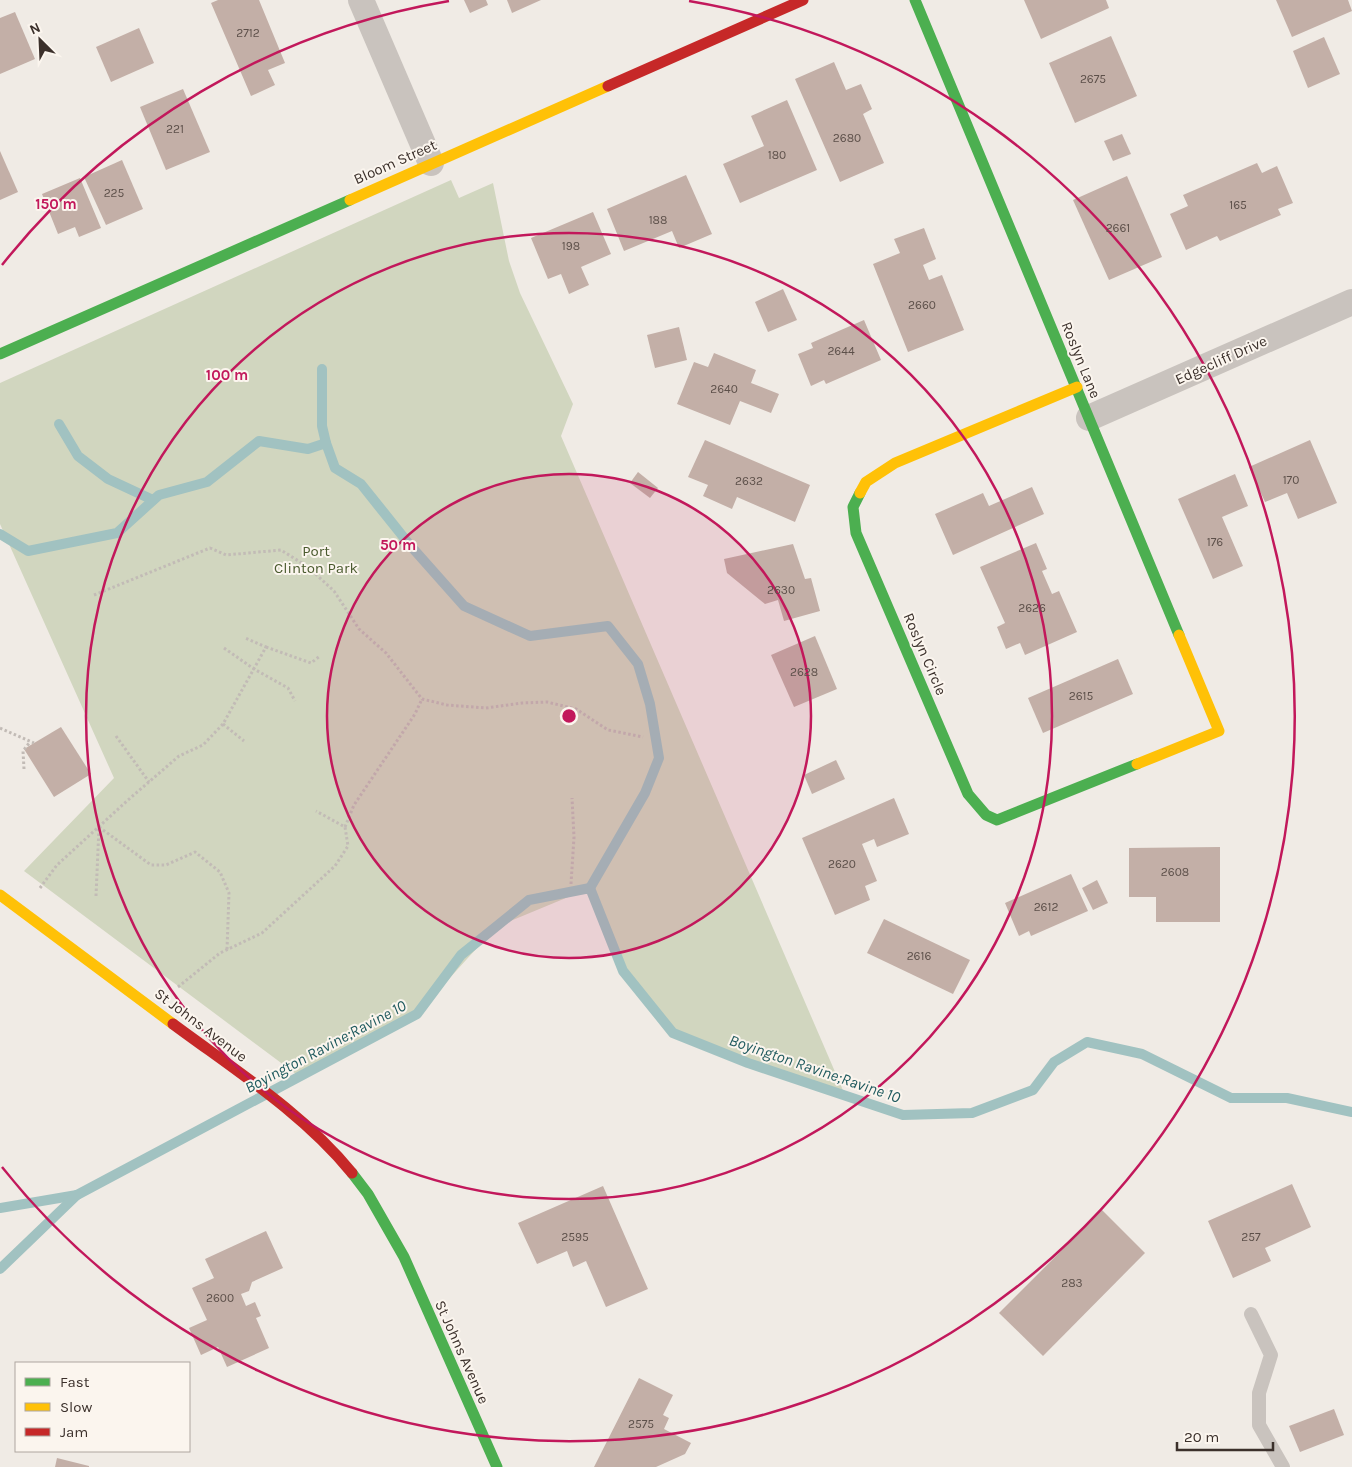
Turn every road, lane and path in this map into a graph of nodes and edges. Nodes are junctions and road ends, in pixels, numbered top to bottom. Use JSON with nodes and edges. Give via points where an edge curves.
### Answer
{"nodes":[{"id":1,"x":362,"y":0,"type":"edge"},
{"id":2,"x":803,"y":0,"type":"edge"},
{"id":3,"x":915,"y":0,"type":"edge"},
{"id":4,"x":431,"y":163,"type":"junction"},
{"id":5,"x":1352,"y":302,"type":"edge"},
{"id":6,"x":0,"y":354,"type":"edge"},
{"id":7,"x":1077,"y":387,"type":"junction"},
{"id":8,"x":1089,"y":418,"type":"junction"},
{"id":9,"x":94,"y":595,"type":"dead end"},
{"id":10,"x":245,"y":638,"type":"dead end"},
{"id":11,"x":266,"y":647,"type":"junction"},
{"id":12,"x":224,"y":648,"type":"dead end"},
{"id":13,"x":320,"y":656,"type":"dead end"},
{"id":14,"x":254,"y":669,"type":"junction"},
{"id":15,"x":422,"y":699,"type":"junction"},
{"id":16,"x":295,"y":701,"type":"dead end"},
{"id":17,"x":223,"y":724,"type":"junction"},
{"id":18,"x":0,"y":728,"type":"edge"},
{"id":19,"x":1219,"y":731,"type":"joint"},
{"id":20,"x":116,"y":736,"type":"dead end"},
{"id":21,"x":643,"y":737,"type":"dead end"},
{"id":22,"x":244,"y":740,"type":"dead end"},
{"id":23,"x":24,"y":769,"type":"dead end"},
{"id":24,"x":149,"y":782,"type":"junction"},
{"id":25,"x":572,"y":798,"type":"dead end"},
{"id":26,"x":316,"y":811,"type":"dead end"},
{"id":27,"x":99,"y":827,"type":"junction"},
{"id":28,"x":345,"y":827,"type":"junction"},
{"id":29,"x":571,"y":884,"type":"dead end"},
{"id":30,"x":0,"y":895,"type":"edge"},
{"id":31,"x":96,"y":896,"type":"dead end"},
{"id":32,"x":24,"y":910,"type":"junction"},
{"id":33,"x":227,"y":950,"type":"junction"},
{"id":34,"x":178,"y":987,"type":"dead end"},
{"id":35,"x":1251,"y":1314,"type":"dead end"},
{"id":36,"x":497,"y":1467,"type":"edge"},
{"id":37,"x":1283,"y":1467,"type":"edge"}],
"edges":[{"from":1,"to":4,"type":"street"},
{"from":2,"to":4,"type":"street","name":"Bloom Street"},
{"from":3,"to":7,"type":"street","name":"Roslyn Lane"},
{"from":4,"to":6,"type":"street","name":"Bloom Street"},
{"from":5,"to":8,"type":"street","name":"Edgecliff Drive"},
{"from":7,"to":8,"type":"street","name":"Roslyn Lane"},
{"from":7,"to":19,"type":"street","name":"Roslyn Circle","via":[[895,463],[866,482],[853,507],[856,533],[968,794],[986,815],[997,820]]},
{"from":8,"to":19,"type":"street","name":"Roslyn Lane"},
{"from":9,"to":15,"type":"path","via":[[210,548],[226,555],[281,550],[308,567],[334,590],[359,629],[386,653]]},
{"from":10,"to":11,"type":"path"},
{"from":11,"to":13,"type":"path","via":[[311,664]]},
{"from":11,"to":14,"type":"path"},
{"from":12,"to":14,"type":"path"},
{"from":14,"to":16,"type":"path","via":[[288,688]]},
{"from":14,"to":17,"type":"path"},
{"from":15,"to":21,"type":"path","via":[[486,708],[547,702],[576,709],[608,730]]},
{"from":15,"to":28,"type":"path","via":[[354,805]]},
{"from":17,"to":22,"type":"path"},
{"from":17,"to":24,"type":"path","via":[[203,744],[179,756]]},
{"from":18,"to":23,"type":"path","via":[[32,743],[23,751]]},
{"from":20,"to":24,"type":"path"},
{"from":24,"to":27,"type":"path"},
{"from":25,"to":29,"type":"path"},
{"from":26,"to":28,"type":"path"},
{"from":27,"to":31,"type":"path"},
{"from":27,"to":32,"type":"path","via":[[57,865]]},
{"from":27,"to":33,"type":"path","via":[[151,865],[166,865],[195,852],[220,872],[229,893]]},
{"from":28,"to":33,"type":"path","via":[[348,846],[335,866],[262,934]]},
{"from":30,"to":32,"type":"street","name":"St Johns Avenue"},
{"from":32,"to":36,"type":"street","name":"St Johns Avenue","via":[[302,1121],[337,1155],[368,1194],[404,1257]]},
{"from":33,"to":34,"type":"path"},
{"from":35,"to":37,"type":"lane","via":[[1271,1355],[1259,1392],[1259,1425]]}]}
